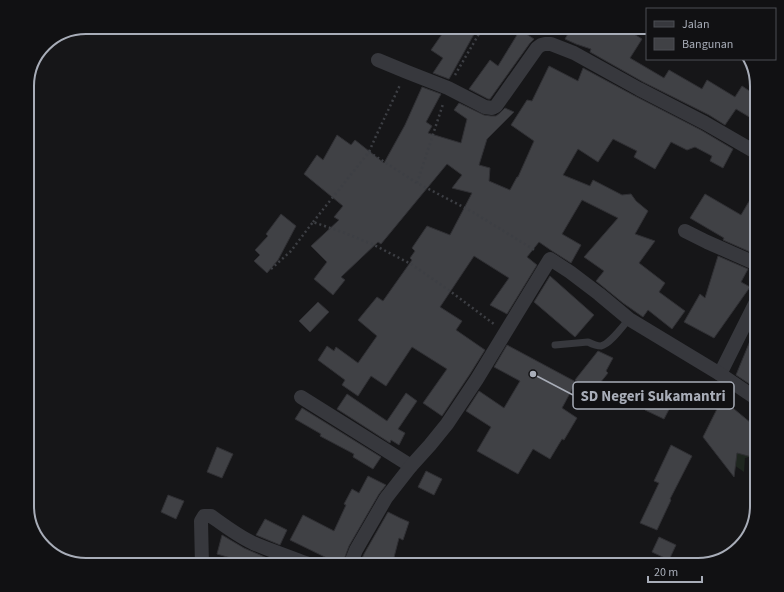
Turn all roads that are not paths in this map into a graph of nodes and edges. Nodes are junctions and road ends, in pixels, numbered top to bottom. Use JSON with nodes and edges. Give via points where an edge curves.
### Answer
{"nodes":[{"id":1,"x":378,"y":60,"type":"dead end"},
{"id":2,"x":750,"y":149,"type":"edge"},
{"id":3,"x":685,"y":231,"type":"dead end"},
{"id":4,"x":750,"y":261,"type":"edge"},
{"id":5,"x":750,"y":314,"type":"edge"},
{"id":6,"x":629,"y":319,"type":"junction"},
{"id":7,"x":555,"y":345,"type":"dead end"},
{"id":8,"x":720,"y":374,"type":"junction"},
{"id":9,"x":750,"y":394,"type":"edge"},
{"id":10,"x":301,"y":397,"type":"dead end"},
{"id":11,"x":411,"y":466,"type":"junction"},
{"id":12,"x":202,"y":558,"type":"edge"},
{"id":13,"x":285,"y":558,"type":"edge"},
{"id":14,"x":353,"y":558,"type":"edge"}],
"edges":[{"from":1,"to":2,"type":"street","via":[[492,108],[537,48],[551,44],[574,53]]},
{"from":3,"to":4,"type":"street"},
{"from":5,"to":8,"type":"street"},
{"from":6,"to":7,"type":"lane","via":[[616,335],[602,346],[588,342]]},
{"from":6,"to":8,"type":"street"},
{"from":6,"to":11,"type":"street","via":[[550,259],[447,424]]},
{"from":8,"to":9,"type":"street"},
{"from":10,"to":11,"type":"street"},
{"from":11,"to":14,"type":"street","via":[[386,498]]},
{"from":12,"to":13,"type":"street","via":[[201,521],[204,516],[211,516],[253,543]]}]}
